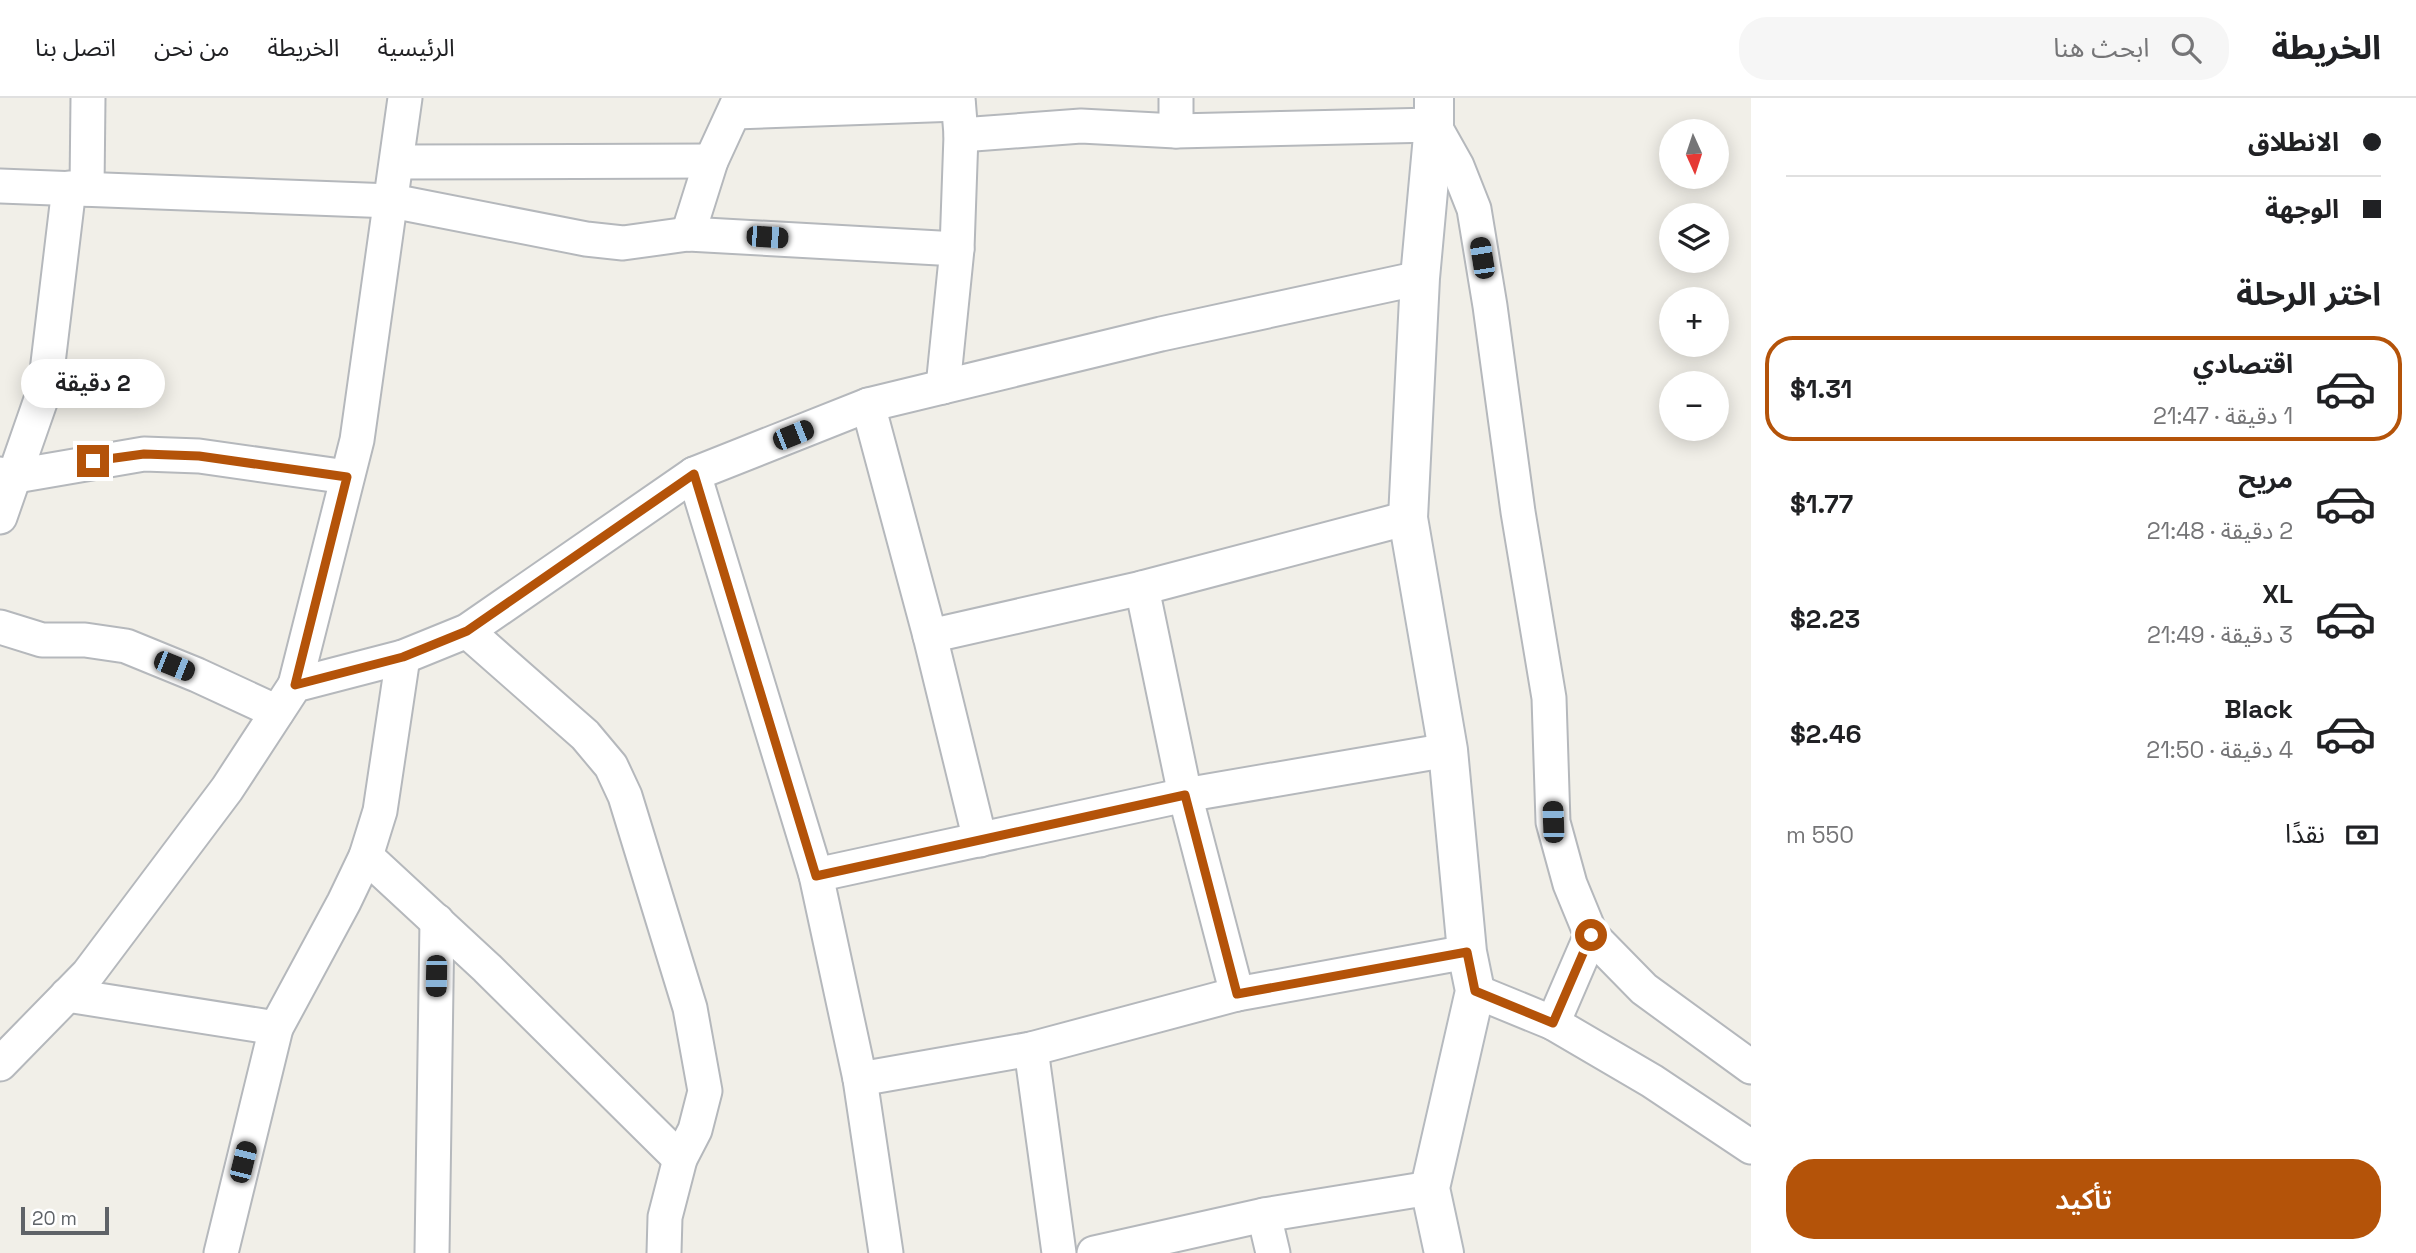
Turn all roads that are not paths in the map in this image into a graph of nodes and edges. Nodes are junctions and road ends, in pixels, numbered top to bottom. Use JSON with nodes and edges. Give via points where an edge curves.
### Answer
{"nodes":[{"id":1,"x":88,"y":98,"type":"edge"},
{"id":2,"x":405,"y":98,"type":"edge"},
{"id":3,"x":1176,"y":98,"type":"edge"},
{"id":4,"x":738,"y":105,"type":"edge"},
{"id":5,"x":959,"y":112,"type":"edge"},
{"id":6,"x":1082,"y":112,"type":"edge"},
{"id":7,"x":1434,"y":112,"type":"edge"},
{"id":8,"x":1176,"y":131,"type":"junction"},
{"id":9,"x":711,"y":161,"type":"junction"},
{"id":10,"x":397,"y":162,"type":"junction"},
{"id":11,"x":0,"y":186,"type":"edge"},
{"id":12,"x":78,"y":188,"type":"junction"},
{"id":13,"x":392,"y":201,"type":"junction"},
{"id":14,"x":688,"y":233,"type":"junction"},
{"id":15,"x":957,"y":249,"type":"junction"},
{"id":16,"x":1420,"y":278,"type":"junction"},
{"id":17,"x":943,"y":387,"type":"junction"},
{"id":18,"x":868,"y":405,"type":"junction"},
{"id":19,"x":694,"y":474,"type":"junction"},
{"id":20,"x":8,"y":475,"type":"edge"},
{"id":21,"x":347,"y":477,"type":"junction"},
{"id":22,"x":0,"y":517,"type":"edge"},
{"id":23,"x":1408,"y":518,"type":"junction"},
{"id":24,"x":1142,"y":589,"type":"junction"},
{"id":25,"x":0,"y":627,"type":"edge"},
{"id":26,"x":467,"y":631,"type":"junction"},
{"id":27,"x":930,"y":636,"type":"junction"},
{"id":28,"x":403,"y":657,"type":"junction"},
{"id":29,"x":286,"y":699,"type":"junction"},
{"id":30,"x":1448,"y":750,"type":"junction"},
{"id":31,"x":1185,"y":795,"type":"junction"},
{"id":32,"x":980,"y":840,"type":"junction"},
{"id":33,"x":366,"y":856,"type":"junction"},
{"id":34,"x":816,"y":876,"type":"junction"},
{"id":35,"x":437,"y":921,"type":"junction"},
{"id":36,"x":1591,"y":935,"type":"junction"},
{"id":37,"x":1467,"y":952,"type":"junction"},
{"id":38,"x":1475,"y":991,"type":"junction"},
{"id":39,"x":1237,"y":994,"type":"junction"},
{"id":40,"x":67,"y":995,"type":"junction"},
{"id":41,"x":1553,"y":1023,"type":"junction"},
{"id":42,"x":276,"y":1028,"type":"junction"},
{"id":43,"x":1031,"y":1049,"type":"junction"},
{"id":44,"x":0,"y":1063,"type":"edge"},
{"id":45,"x":1751,"y":1067,"type":"edge"},
{"id":46,"x":860,"y":1079,"type":"junction"},
{"id":47,"x":1751,"y":1147,"type":"edge"},
{"id":48,"x":680,"y":1159,"type":"junction"},
{"id":49,"x":1430,"y":1188,"type":"junction"},
{"id":50,"x":1264,"y":1215,"type":"junction"},
{"id":51,"x":221,"y":1253,"type":"edge"},
{"id":52,"x":432,"y":1253,"type":"edge"},
{"id":53,"x":664,"y":1253,"type":"edge"},
{"id":54,"x":886,"y":1253,"type":"edge"},
{"id":55,"x":1059,"y":1253,"type":"edge"},
{"id":56,"x":1094,"y":1253,"type":"edge"},
{"id":57,"x":1273,"y":1253,"type":"edge"},
{"id":58,"x":1444,"y":1253,"type":"edge"}],
"edges":[{"from":1,"to":12,"type":"street"},
{"from":2,"to":10,"type":"street"},
{"from":3,"to":8,"type":"street"},
{"from":4,"to":5,"type":"street"},
{"from":4,"to":9,"type":"street"},
{"from":5,"to":6,"type":"street"},
{"from":5,"to":15,"type":"street"},
{"from":6,"to":8,"type":"street"},
{"from":7,"to":8,"type":"street"},
{"from":7,"to":16,"type":"street"},
{"from":7,"to":36,"type":"street","via":[[1474,209],[1549,698],[1553,822],[1570,884]]},
{"from":9,"to":10,"type":"street"},
{"from":9,"to":14,"type":"street"},
{"from":10,"to":13,"type":"street"},
{"from":11,"to":12,"type":"street"},
{"from":12,"to":13,"type":"street"},
{"from":12,"to":20,"type":"street","via":[[45,388]]},
{"from":13,"to":14,"type":"street","via":[[586,239],[623,243]]},
{"from":13,"to":21,"type":"street","via":[[357,440]]},
{"from":14,"to":15,"type":"street"},
{"from":15,"to":17,"type":"street"},
{"from":16,"to":17,"type":"street"},
{"from":16,"to":23,"type":"street"},
{"from":17,"to":18,"type":"street"},
{"from":18,"to":19,"type":"street"},
{"from":18,"to":27,"type":"street"},
{"from":19,"to":26,"type":"street"},
{"from":19,"to":34,"type":"street"},
{"from":20,"to":21,"type":"street","via":[[144,454],[199,456]]},
{"from":20,"to":22,"type":"street"},
{"from":21,"to":29,"type":"street"},
{"from":23,"to":24,"type":"street"},
{"from":23,"to":30,"type":"street"},
{"from":24,"to":27,"type":"street"},
{"from":24,"to":31,"type":"street"},
{"from":25,"to":29,"type":"street","via":[[42,640],[85,639],[126,646],[197,675]]},
{"from":26,"to":28,"type":"street"},
{"from":26,"to":48,"type":"street","via":[[585,735],[611,766],[625,796],[690,1008],[705,1091],[695,1130]]},
{"from":27,"to":32,"type":"street"},
{"from":28,"to":29,"type":"street"},
{"from":28,"to":33,"type":"street","via":[[380,811]]},
{"from":29,"to":40,"type":"street","via":[[227,789],[88,974]]},
{"from":30,"to":31,"type":"street"},
{"from":30,"to":37,"type":"street"},
{"from":31,"to":32,"type":"street"},
{"from":31,"to":39,"type":"street"},
{"from":32,"to":34,"type":"street"},
{"from":33,"to":35,"type":"street"},
{"from":33,"to":42,"type":"street"},
{"from":34,"to":46,"type":"street"},
{"from":35,"to":48,"type":"street"},
{"from":35,"to":52,"type":"street"},
{"from":36,"to":41,"type":"street"},
{"from":36,"to":45,"type":"street","via":[[1644,989]]},
{"from":37,"to":38,"type":"street"},
{"from":37,"to":39,"type":"street"},
{"from":38,"to":41,"type":"street"},
{"from":38,"to":49,"type":"street"},
{"from":39,"to":43,"type":"street"},
{"from":40,"to":42,"type":"street"},
{"from":40,"to":44,"type":"street"},
{"from":41,"to":47,"type":"street"},
{"from":42,"to":51,"type":"street"},
{"from":43,"to":46,"type":"street"},
{"from":43,"to":55,"type":"street"},
{"from":46,"to":54,"type":"street"},
{"from":48,"to":53,"type":"street","via":[[665,1217]]},
{"from":49,"to":50,"type":"street"},
{"from":49,"to":58,"type":"street"},
{"from":50,"to":56,"type":"street"},
{"from":50,"to":57,"type":"street"}]}
